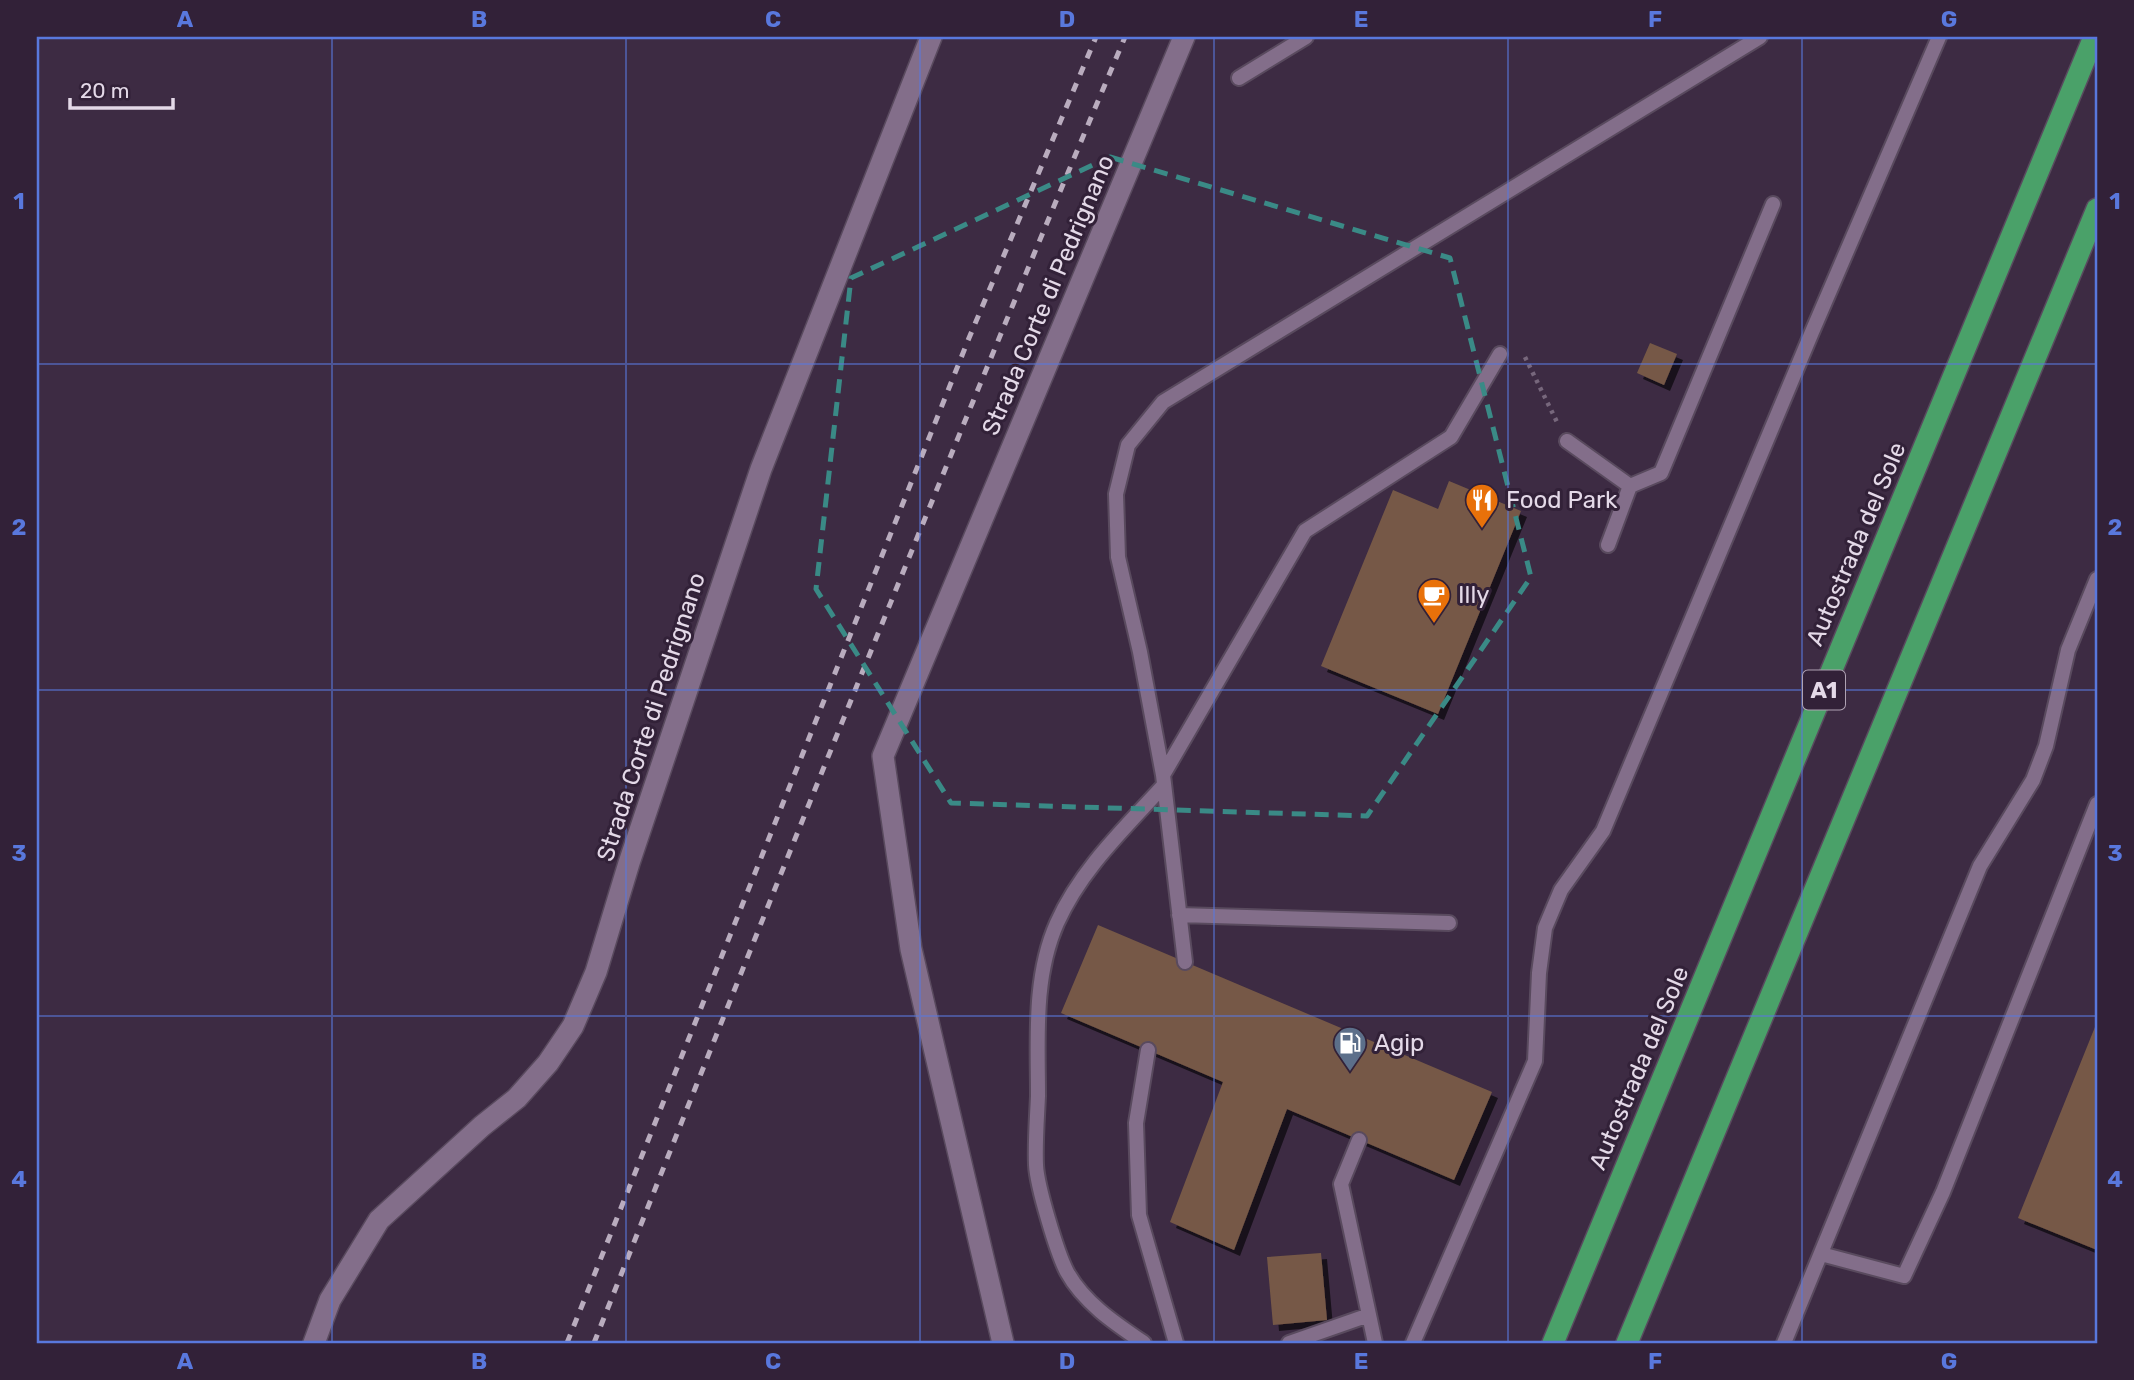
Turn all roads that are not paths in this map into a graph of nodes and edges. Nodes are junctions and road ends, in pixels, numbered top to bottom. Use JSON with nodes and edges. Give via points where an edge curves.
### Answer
{"nodes":[{"id":1,"x":931,"y":37,"type":"edge"},
{"id":2,"x":1184,"y":37,"type":"edge"},
{"id":3,"x":1306,"y":37,"type":"edge"},
{"id":4,"x":1760,"y":37,"type":"edge"},
{"id":5,"x":1939,"y":37,"type":"edge"},
{"id":6,"x":2094,"y":37,"type":"edge"},
{"id":7,"x":1239,"y":78,"type":"dead end"},
{"id":8,"x":1773,"y":204,"type":"dead end"},
{"id":9,"x":2097,"y":208,"type":"edge"},
{"id":10,"x":1500,"y":354,"type":"dead end"},
{"id":11,"x":1567,"y":441,"type":"road end"},
{"id":12,"x":1630,"y":486,"type":"junction"},
{"id":13,"x":1608,"y":545,"type":"dead end"},
{"id":14,"x":2097,"y":579,"type":"edge"},
{"id":15,"x":1164,"y":780,"type":"junction"},
{"id":16,"x":2097,"y":804,"type":"edge"},
{"id":17,"x":1179,"y":915,"type":"junction"},
{"id":18,"x":1449,"y":923,"type":"dead end"},
{"id":19,"x":1185,"y":962,"type":"dead end"},
{"id":20,"x":1148,"y":1050,"type":"dead end"},
{"id":21,"x":1359,"y":1140,"type":"dead end"},
{"id":22,"x":1821,"y":1254,"type":"junction"},
{"id":23,"x":1369,"y":1315,"type":"junction"},
{"id":24,"x":314,"y":1343,"type":"edge"},
{"id":25,"x":1003,"y":1343,"type":"edge"},
{"id":26,"x":1144,"y":1343,"type":"edge"},
{"id":27,"x":1176,"y":1343,"type":"edge"},
{"id":28,"x":1289,"y":1343,"type":"edge"},
{"id":29,"x":1375,"y":1343,"type":"edge"},
{"id":30,"x":1412,"y":1343,"type":"edge"},
{"id":31,"x":1553,"y":1343,"type":"edge"},
{"id":32,"x":1627,"y":1343,"type":"edge"},
{"id":33,"x":1784,"y":1343,"type":"edge"}],
"edges":[{"from":1,"to":24,"type":"street","name":"Strada Corte di Pedrignano","via":[[761,469],[600,961],[573,1026],[517,1098],[379,1220],[330,1300]]},
{"from":2,"to":25,"type":"street","name":"Strada Corte di Pedrignano","via":[[883,756],[911,949]]},
{"from":3,"to":7,"type":"lane"},
{"from":4,"to":15,"type":"lane","via":[[1163,402],[1128,445],[1116,494],[1118,557]]},
{"from":5,"to":30,"type":"lane","via":[[1603,831],[1562,890],[1545,928],[1535,1061]]},
{"from":6,"to":31,"type":"highway","name":"Autostrada del Sole","number":"A1"},
{"from":8,"to":12,"type":"lane","via":[[1661,473]]},
{"from":9,"to":32,"type":"highway"},
{"from":10,"to":15,"type":"lane","via":[[1451,438],[1305,531]]},
{"from":11,"to":12,"type":"lane"},
{"from":12,"to":13,"type":"lane"},
{"from":14,"to":22,"type":"lane","via":[[2068,650],[2046,746],[2033,780],[1980,866]]},
{"from":15,"to":17,"type":"lane"},
{"from":15,"to":26,"type":"lane","via":[[1087,870],[1056,924],[1041,978],[1038,1029],[1036,1167],[1059,1250],[1079,1290],[1110,1320]]},
{"from":16,"to":22,"type":"lane","via":[[1904,1276]]},
{"from":17,"to":18,"type":"lane"},
{"from":17,"to":19,"type":"lane"},
{"from":20,"to":27,"type":"lane","via":[[1136,1123],[1139,1215]]},
{"from":21,"to":23,"type":"lane","via":[[1341,1184]]},
{"from":22,"to":33,"type":"lane"},
{"from":23,"to":28,"type":"lane"},
{"from":23,"to":29,"type":"lane"}]}
